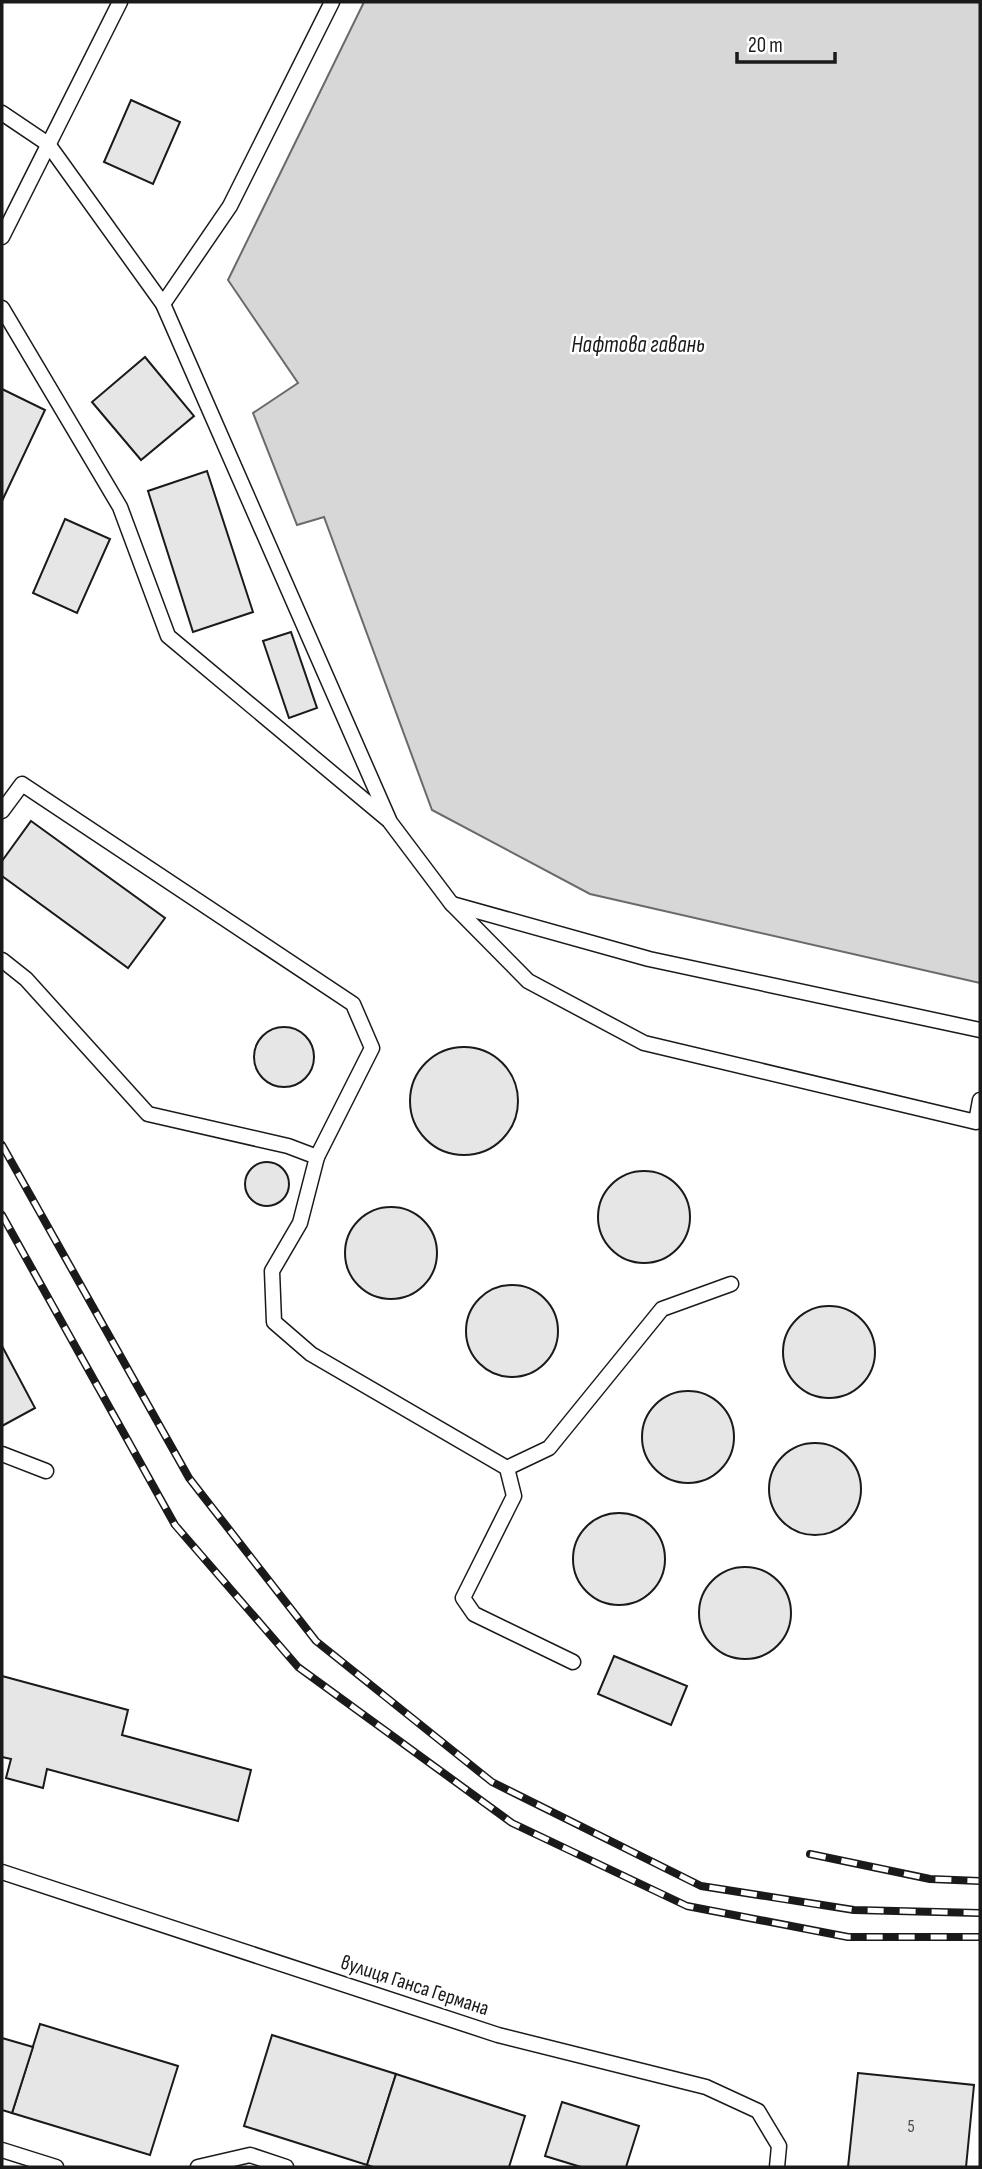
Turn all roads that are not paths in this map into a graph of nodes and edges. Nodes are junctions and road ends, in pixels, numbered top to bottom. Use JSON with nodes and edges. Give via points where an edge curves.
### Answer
{"nodes":[{"id":1,"x":120,"y":2,"type":"edge"},
{"id":2,"x":332,"y":2,"type":"edge"},
{"id":3,"x":2,"y":113,"type":"edge"},
{"id":4,"x":48,"y":144,"type":"junction"},
{"id":5,"x":2,"y":237,"type":"edge"},
{"id":6,"x":163,"y":304,"type":"junction"},
{"id":7,"x":2,"y":307,"type":"edge"},
{"id":8,"x":2,"y":811,"type":"edge"},
{"id":9,"x":390,"y":822,"type":"junction"},
{"id":10,"x":451,"y":903,"type":"junction"},
{"id":11,"x":2,"y":960,"type":"edge"},
{"id":12,"x":980,"y":1030,"type":"edge"},
{"id":13,"x":980,"y":1100,"type":"edge"},
{"id":14,"x":317,"y":1157,"type":"junction"},
{"id":15,"x":731,"y":1284,"type":"dead end"},
{"id":16,"x":2,"y":1454,"type":"edge"},
{"id":17,"x":507,"y":1468,"type":"junction"},
{"id":18,"x":46,"y":1471,"type":"dead end"},
{"id":19,"x":573,"y":1662,"type":"dead end"},
{"id":20,"x":2,"y":1872,"type":"edge"},
{"id":21,"x":2,"y":2150,"type":"edge"},
{"id":22,"x":56,"y":2167,"type":"edge"},
{"id":23,"x":198,"y":2167,"type":"edge"},
{"id":24,"x":286,"y":2167,"type":"edge"},
{"id":25,"x":777,"y":2167,"type":"edge"}],
"edges":[{"from":1,"to":4,"type":"lane"},
{"from":2,"to":6,"type":"lane","via":[[230,206]]},
{"from":3,"to":4,"type":"lane"},
{"from":4,"to":5,"type":"lane"},
{"from":4,"to":6,"type":"lane"},
{"from":6,"to":9,"type":"lane"},
{"from":7,"to":9,"type":"lane","via":[[120,507],[168,636]]},
{"from":8,"to":14,"type":"lane","via":[[22,784],[353,1004],[372,1048]]},
{"from":9,"to":10,"type":"lane"},
{"from":10,"to":12,"type":"lane","via":[[649,959]]},
{"from":10,"to":13,"type":"lane","via":[[528,981],[643,1043],[975,1122]]},
{"from":11,"to":14,"type":"lane","via":[[26,979],[148,1114],[288,1146]]},
{"from":14,"to":17,"type":"lane","via":[[300,1223],[272,1271],[274,1322],[312,1354]]},
{"from":15,"to":17,"type":"lane","via":[[662,1309],[549,1448]]},
{"from":16,"to":18,"type":"lane"},
{"from":17,"to":19,"type":"lane","via":[[514,1496],[463,1598],[474,1615]]},
{"from":20,"to":25,"type":"lane","name":"вулиця Ганса Германа","via":[[498,2035],[706,2087],[758,2111],[779,2146]]},
{"from":21,"to":22,"type":"lane"},
{"from":23,"to":24,"type":"lane","via":[[250,2155]]}]}
